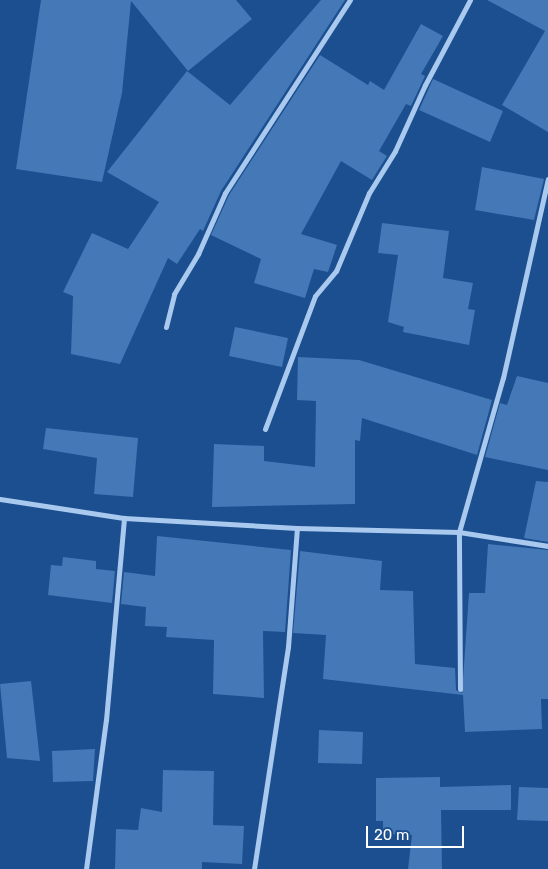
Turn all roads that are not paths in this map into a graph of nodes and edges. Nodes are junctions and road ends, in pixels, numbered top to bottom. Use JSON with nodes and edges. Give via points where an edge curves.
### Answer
{"nodes":[{"id":1,"x":350,"y":0,"type":"edge"},
{"id":2,"x":470,"y":0,"type":"edge"},
{"id":3,"x":548,"y":178,"type":"edge"},
{"id":4,"x":166,"y":327,"type":"dead end"},
{"id":5,"x":264,"y":429,"type":"dead end"},
{"id":6,"x":0,"y":499,"type":"edge"},
{"id":7,"x":124,"y":518,"type":"junction"},
{"id":8,"x":297,"y":528,"type":"junction"},
{"id":9,"x":460,"y":532,"type":"junction"},
{"id":10,"x":548,"y":546,"type":"edge"},
{"id":11,"x":460,"y":689,"type":"dead end"},
{"id":12,"x":86,"y":869,"type":"edge"},
{"id":13,"x":254,"y":869,"type":"edge"}],
"edges":[{"from":1,"to":4,"type":"street","via":[[225,193],[198,254],[174,294]]},
{"from":2,"to":5,"type":"street","via":[[425,85],[396,151],[369,194],[336,270],[315,296]]},
{"from":3,"to":9,"type":"street","via":[[503,378]]},
{"from":6,"to":7,"type":"street"},
{"from":7,"to":8,"type":"street"},
{"from":7,"to":12,"type":"street","via":[[106,720]]},
{"from":8,"to":9,"type":"street"},
{"from":8,"to":13,"type":"street","via":[[288,647]]},
{"from":9,"to":10,"type":"street"},
{"from":9,"to":11,"type":"street"}]}
